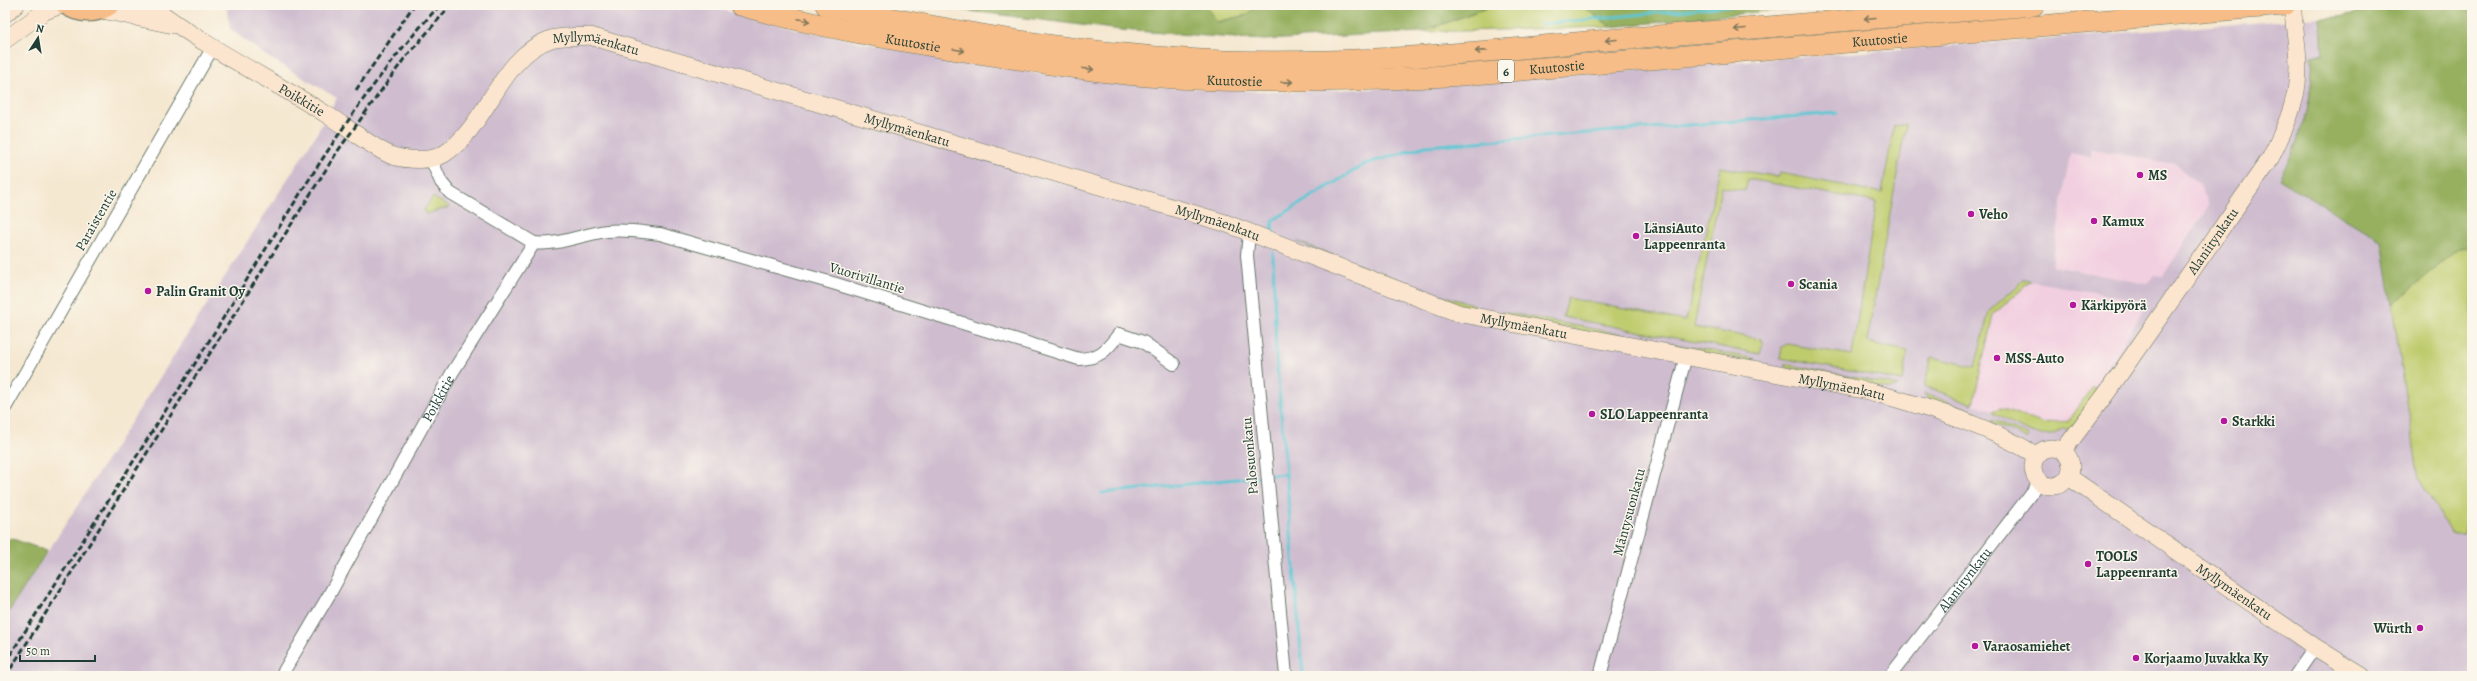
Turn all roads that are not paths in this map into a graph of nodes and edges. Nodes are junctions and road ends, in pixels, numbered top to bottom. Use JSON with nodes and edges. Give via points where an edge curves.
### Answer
{"nodes":[{"id":1,"x":16,"y":5,"type":"edge"},
{"id":2,"x":61,"y":5,"type":"edge"},
{"id":3,"x":65,"y":5,"type":"edge"},
{"id":4,"x":150,"y":5,"type":"edge"},
{"id":5,"x":739,"y":5,"type":"edge"},
{"id":6,"x":826,"y":5,"type":"edge"},
{"id":7,"x":2034,"y":5,"type":"edge"},
{"id":8,"x":2284,"y":5,"type":"edge"},
{"id":9,"x":107,"y":8,"type":"edge"},
{"id":10,"x":5,"y":14,"type":"edge"},
{"id":11,"x":177,"y":26,"type":"junction"},
{"id":12,"x":5,"y":40,"type":"edge"},
{"id":13,"x":213,"y":47,"type":"junction"},
{"id":14,"x":437,"y":157,"type":"junction"},
{"id":15,"x":1249,"y":233,"type":"junction"},
{"id":16,"x":534,"y":243,"type":"junction"},
{"id":17,"x":1686,"y":356,"type":"junction"},
{"id":18,"x":1174,"y":364,"type":"dead end"},
{"id":19,"x":5,"y":408,"type":"edge"},
{"id":20,"x":2063,"y":451,"type":"junction"},
{"id":21,"x":2037,"y":456,"type":"junction"},
{"id":22,"x":2069,"y":477,"type":"junction"},
{"id":23,"x":2040,"y":482,"type":"junction"},
{"id":24,"x":2315,"y":647,"type":"junction"},
{"id":25,"x":281,"y":676,"type":"edge"},
{"id":26,"x":1286,"y":676,"type":"edge"},
{"id":27,"x":1600,"y":676,"type":"edge"},
{"id":28,"x":1890,"y":676,"type":"edge"},
{"id":29,"x":2295,"y":676,"type":"edge"},
{"id":30,"x":2362,"y":676,"type":"edge"}],
"edges":[{"from":1,"to":10,"type":"main road"},
{"from":2,"to":12,"type":"main road","via":[[45,12]]},
{"from":3,"to":9,"type":"main road","via":[[85,12]]},
{"from":4,"to":11,"type":"main road","name":"Poikkitie"},
{"from":5,"to":8,"type":"highway","name":"Kuutostie","number":"6","one_way":true,"via":[[962,51],[1069,67],[1174,78],[1278,82],[1462,75]]},
{"from":7,"to":6,"type":"highway","name":"Kuutostie","number":"6","one_way":true,"via":[[1498,50],[1313,61],[1225,61],[1078,48],[958,30]]},
{"from":8,"to":20,"type":"main road","name":"Alaniitynkatu","via":[[2297,55],[2296,90],[2285,127],[2271,157],[2108,391]]},
{"from":9,"to":11,"type":"main road","name":"Poikkitie"},
{"from":11,"to":13,"type":"main road","name":"Poikkitie"},
{"from":13,"to":14,"type":"main road","name":"Poikkitie","via":[[392,156]]},
{"from":13,"to":19,"type":"street","name":"Paraistentie"},
{"from":14,"to":15,"type":"main road","name":"Myllymäenkatu","via":[[460,142],[473,127],[505,77],[524,55],[551,39],[590,36],[1143,198]]},
{"from":14,"to":16,"type":"street","via":[[441,182],[450,193]]},
{"from":15,"to":17,"type":"main road","name":"Myllymäenkatu","via":[[1458,313]]},
{"from":15,"to":26,"type":"street","name":"Palosuonkatu","via":[[1249,277]]},
{"from":16,"to":18,"type":"street","name":"Vuorivillantie","via":[[550,245],[607,231],[635,230],[660,234],[836,284],[1079,359],[1094,358],[1110,347],[1119,334],[1143,342]]},
{"from":16,"to":25,"type":"street","name":"Poikkitie","via":[[452,373]]},
{"from":17,"to":21,"type":"main road","name":"Myllymäenkatu","via":[[1868,391],[1910,402],[1982,429]]},
{"from":17,"to":27,"type":"street","name":"Mäntysuonkatu"},
{"from":20,"to":21,"type":"main road","via":[[2054,448],[2044,450]]},
{"from":20,"to":22,"type":"main road","via":[[2071,463]]},
{"from":21,"to":23,"type":"main road","via":[[2033,464],[2034,474]]},
{"from":22,"to":23,"type":"main road","via":[[2061,485],[2049,486]]},
{"from":22,"to":24,"type":"main road","name":"Myllymäenkatu"},
{"from":23,"to":28,"type":"street","name":"Alaniitynkatu"},
{"from":24,"to":29,"type":"street"},
{"from":24,"to":30,"type":"main road","name":"Myllymäenkatu"}]}
